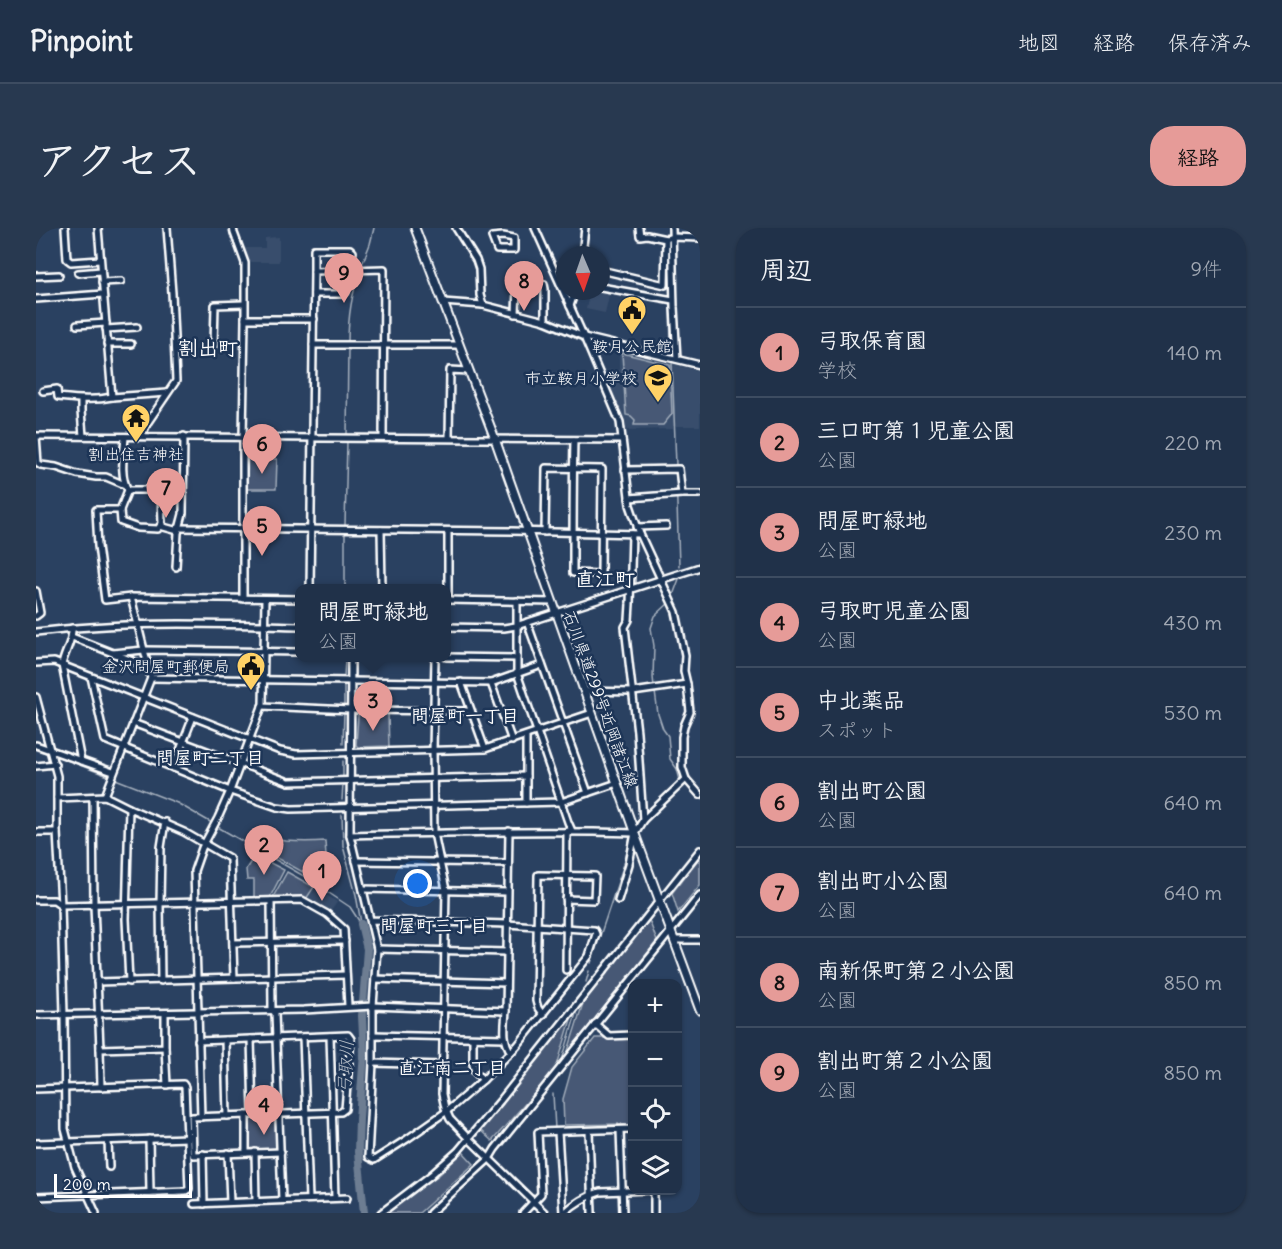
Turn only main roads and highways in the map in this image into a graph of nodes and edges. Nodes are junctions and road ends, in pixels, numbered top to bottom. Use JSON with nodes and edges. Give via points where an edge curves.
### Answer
{"nodes":[{"id":1,"x":415,"y":228,"type":"edge"},
{"id":2,"x":700,"y":1010,"type":"edge"}],
"edges":[{"from":1,"to":2,"type":"main road","name":"石川県道299号近岡諸江線"}]}
